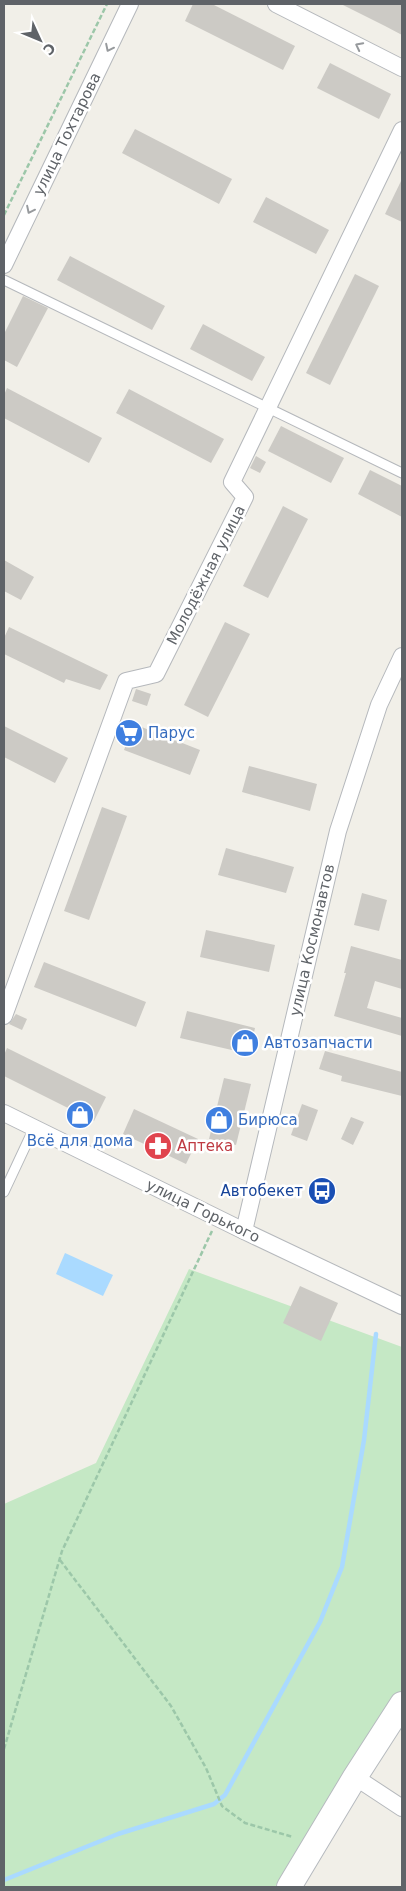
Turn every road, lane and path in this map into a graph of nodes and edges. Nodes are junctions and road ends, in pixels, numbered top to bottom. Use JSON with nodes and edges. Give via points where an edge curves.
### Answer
{"nodes":[{"id":1,"x":107,"y":4,"type":"edge"},
{"id":2,"x":130,"y":4,"type":"edge"},
{"id":3,"x":276,"y":4,"type":"edge"},
{"id":4,"x":402,"y":68,"type":"edge"},
{"id":5,"x":402,"y":130,"type":"edge"},
{"id":6,"x":4,"y":215,"type":"edge"},
{"id":7,"x":4,"y":265,"type":"edge"},
{"id":8,"x":4,"y":280,"type":"edge"},
{"id":9,"x":268,"y":408,"type":"junction"},
{"id":10,"x":402,"y":473,"type":"edge"},
{"id":11,"x":402,"y":656,"type":"edge"},
{"id":12,"x":4,"y":1016,"type":"edge"},
{"id":13,"x":4,"y":1113,"type":"edge"},
{"id":14,"x":34,"y":1128,"type":"junction"},
{"id":15,"x":4,"y":1192,"type":"edge"},
{"id":16,"x":218,"y":1219,"type":"junction"},
{"id":17,"x":244,"y":1231,"type":"junction"},
{"id":18,"x":402,"y":1306,"type":"edge"},
{"id":19,"x":60,"y":1560,"type":"junction"},
{"id":20,"x":402,"y":1704,"type":"edge"},
{"id":21,"x":4,"y":1749,"type":"edge"},
{"id":22,"x":356,"y":1777,"type":"junction"},
{"id":23,"x":402,"y":1808,"type":"edge"},
{"id":24,"x":293,"y":1837,"type":"dead end"},
{"id":25,"x":289,"y":1887,"type":"edge"}],
"edges":[{"from":1,"to":6,"type":"path"},
{"from":2,"to":7,"type":"street","name":"улица Тохтарова","one_way":true},
{"from":4,"to":3,"type":"street","one_way":true},
{"from":5,"to":9,"type":"street","name":"Молодёжная улица"},
{"from":8,"to":9,"type":"lane"},
{"from":9,"to":10,"type":"lane"},
{"from":9,"to":12,"type":"street","name":"Молодёжная улица","via":[[232,482],[246,496],[156,674],[126,681]]},
{"from":11,"to":17,"type":"street","name":"улица Космонавтов","via":[[378,705],[338,831]]},
{"from":13,"to":14,"type":"street","name":"улица Горького"},
{"from":14,"to":15,"type":"lane"},
{"from":14,"to":16,"type":"street","name":"улица Горького"},
{"from":16,"to":17,"type":"street","name":"улица Горького"},
{"from":16,"to":19,"type":"path"},
{"from":17,"to":18,"type":"street","name":"улица Горького"},
{"from":19,"to":21,"type":"path"},
{"from":19,"to":24,"type":"path","via":[[171,1706],[206,1768],[222,1806],[245,1823]]},
{"from":20,"to":22,"type":"street"},
{"from":22,"to":23,"type":"street"},
{"from":22,"to":25,"type":"street"}]}
